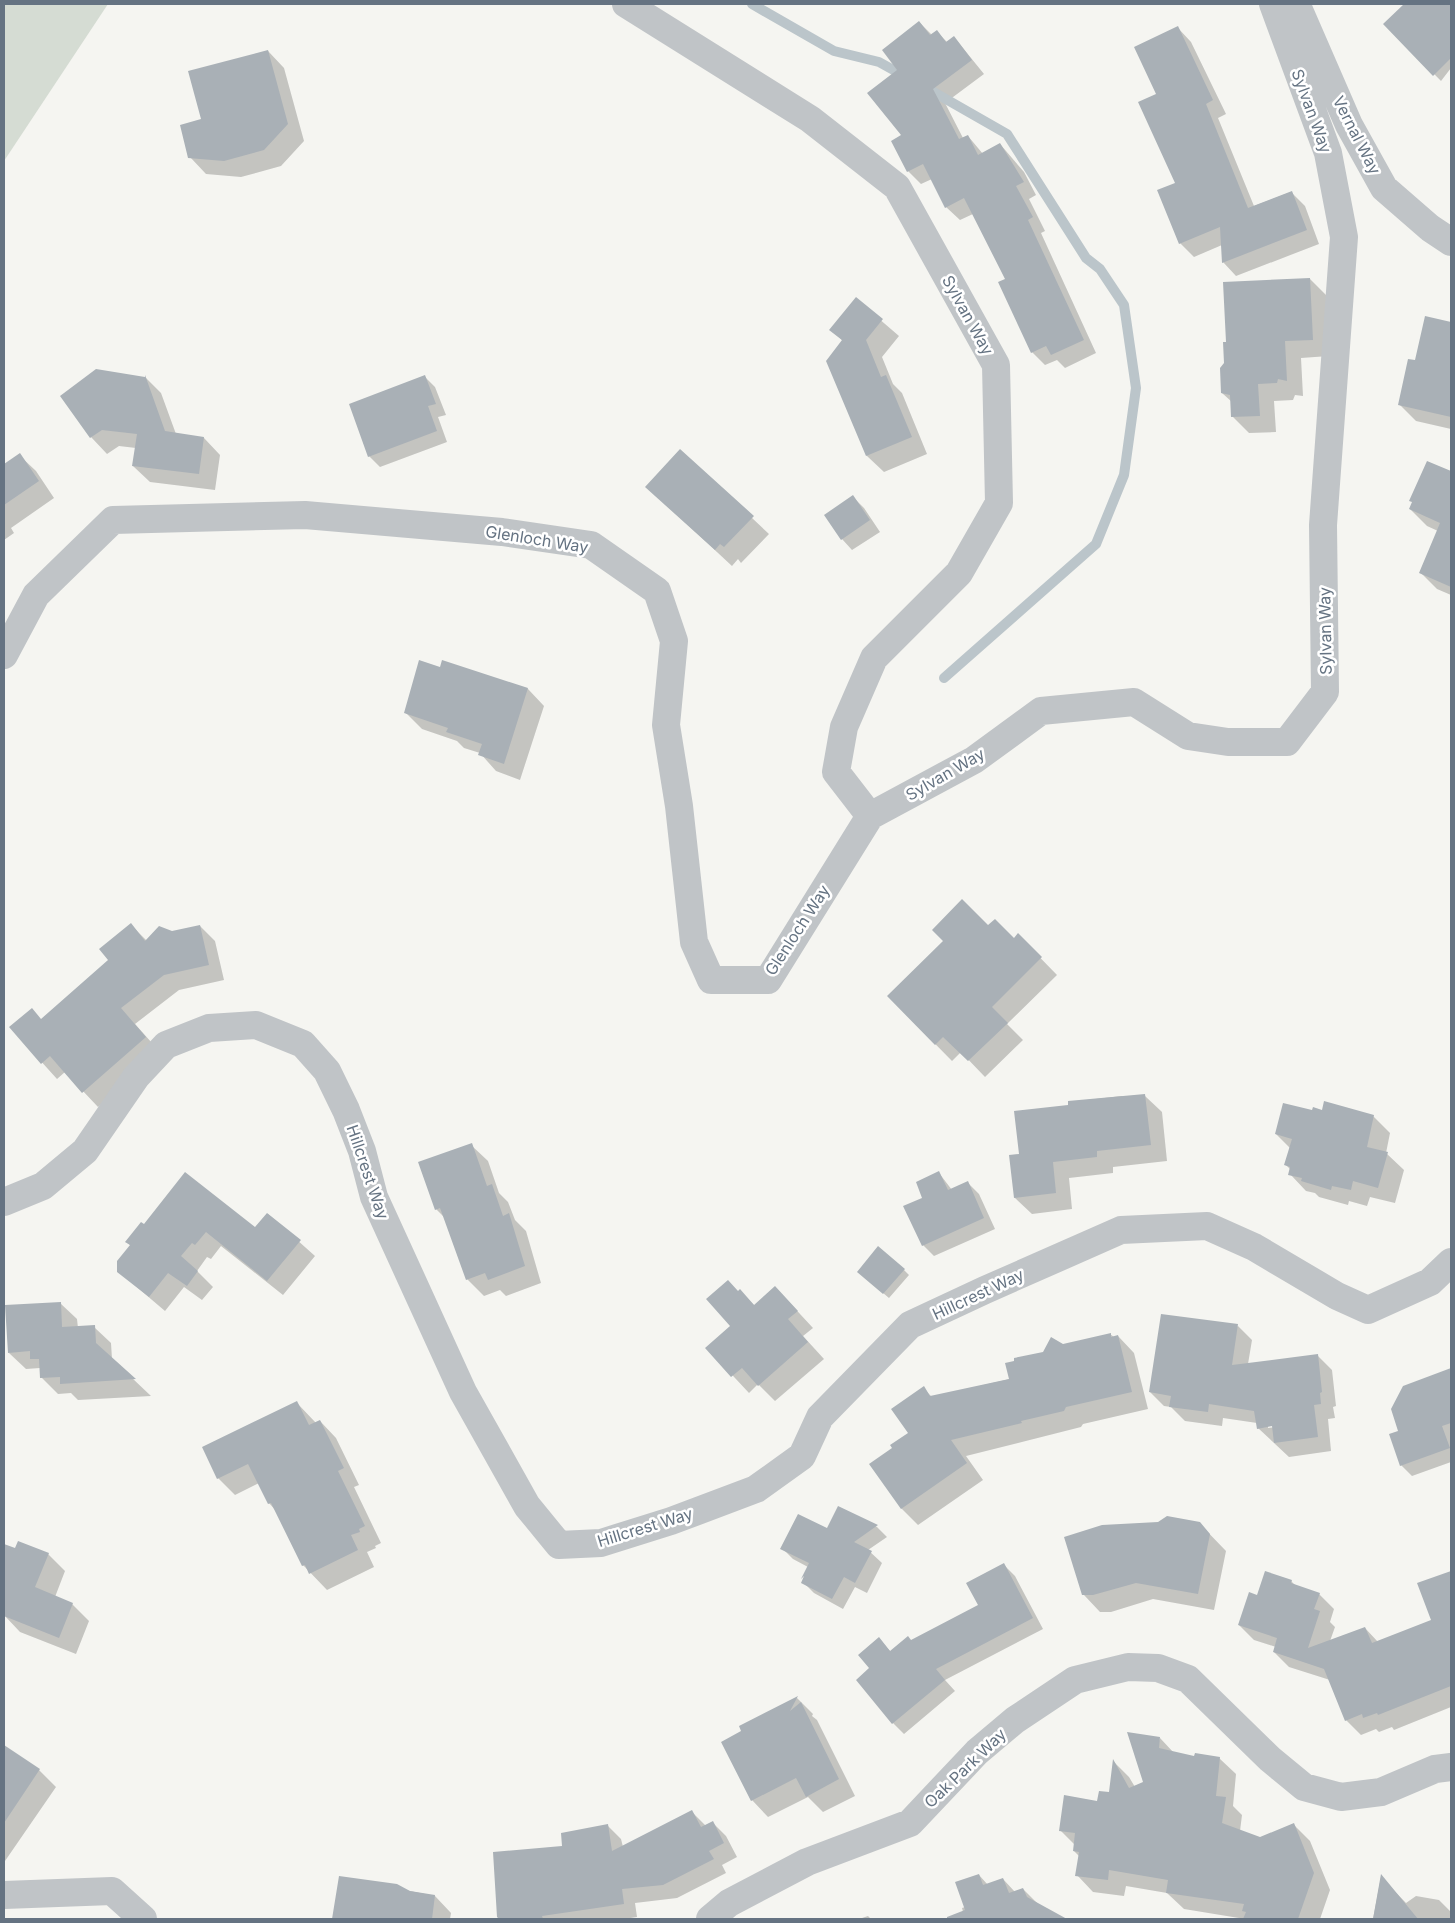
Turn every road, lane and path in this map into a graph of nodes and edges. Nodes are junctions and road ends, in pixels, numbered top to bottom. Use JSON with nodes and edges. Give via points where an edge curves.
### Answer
{"nodes":[{"id":1,"x":626,"y":4,"type":"edge"},
{"id":2,"x":1273,"y":4,"type":"edge"},
{"id":3,"x":1292,"y":4,"type":"edge"},
{"id":4,"x":1451,"y":242,"type":"edge"},
{"id":5,"x":4,"y":654,"type":"edge"},
{"id":6,"x":870,"y":816,"type":"junction"},
{"id":7,"x":4,"y":1202,"type":"edge"},
{"id":8,"x":1451,"y":1262,"type":"edge"},
{"id":9,"x":1451,"y":1766,"type":"edge"},
{"id":10,"x":4,"y":1895,"type":"edge"},
{"id":11,"x":143,"y":1919,"type":"edge"},
{"id":12,"x":710,"y":1919,"type":"edge"}],
"edges":[{"from":1,"to":6,"type":"street","name":"Sylvan Way","via":[[810,119],[897,187],[996,365],[999,503],[959,573],[874,658],[844,727],[836,772]]},
{"from":2,"to":6,"type":"street","name":"Sylvan Way","via":[[1328,153],[1344,237],[1323,526],[1325,692],[1287,742],[1228,742],[1188,736],[1134,702],[1041,711],[974,760]]},
{"from":3,"to":4,"type":"street","name":"Vernal Way","via":[[1299,10],[1349,125],[1384,188]]},
{"from":5,"to":6,"type":"street","name":"Glenloch Way","via":[[36,595],[113,520],[305,515],[502,532],[591,545],[657,591],[674,641],[666,725],[679,806],[694,942],[711,980],[768,980]]},
{"from":7,"to":8,"type":"street","name":"Hillcrest Way","via":[[43,1186],[86,1151],[136,1077],[166,1045],[209,1028],[256,1026],[303,1044],[328,1071],[346,1110],[362,1151],[374,1198],[463,1392],[527,1506],[559,1545],[601,1543],[756,1489],[802,1456],[820,1417],[910,1325],[1121,1230],[1207,1226],[1254,1247],[1368,1310],[1430,1282]]},
{"from":9,"to":12,"type":"street","name":"Oak Park Way","via":[[1435,1769],[1381,1792],[1341,1797],[1304,1787],[1270,1759],[1188,1679],[1158,1668],[1128,1667],[1075,1680],[1015,1720],[977,1752],[910,1823],[807,1862],[730,1903]]},
{"from":10,"to":11,"type":"street","via":[[112,1891]]}]}
